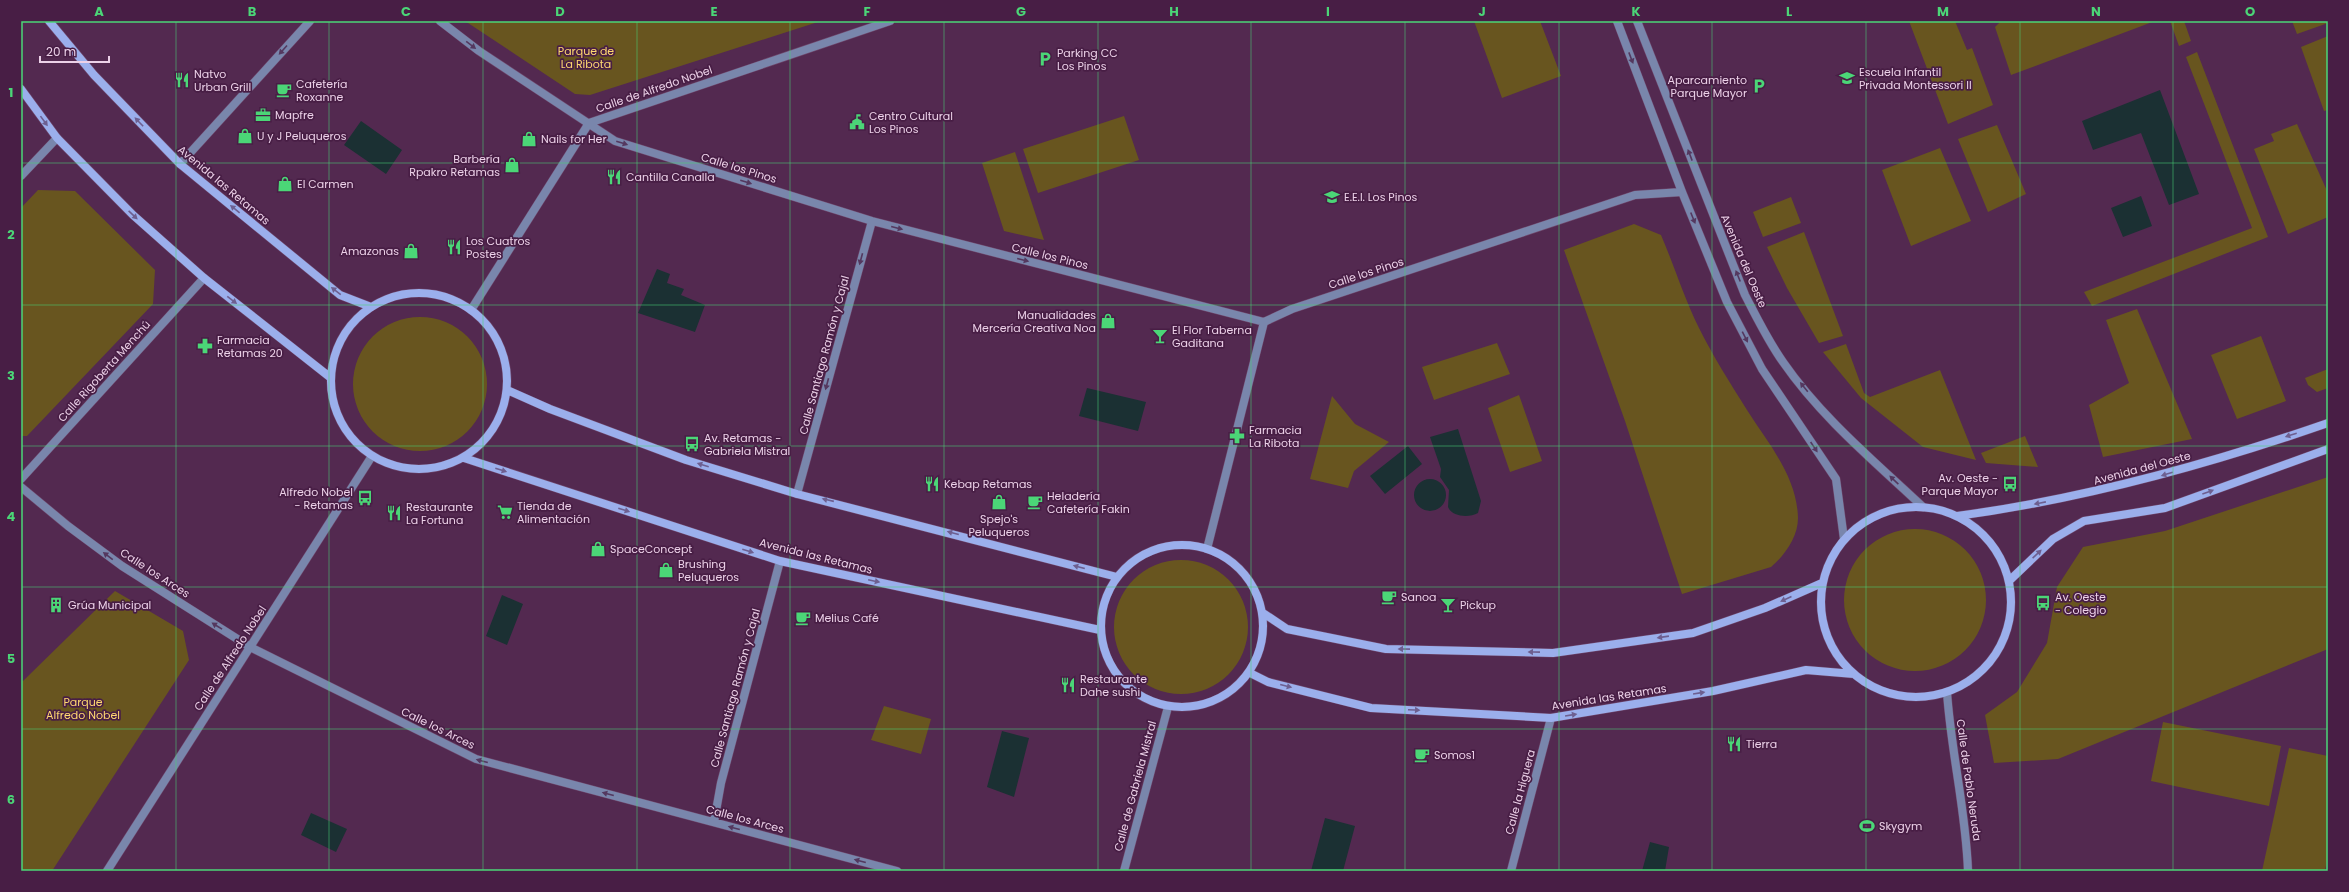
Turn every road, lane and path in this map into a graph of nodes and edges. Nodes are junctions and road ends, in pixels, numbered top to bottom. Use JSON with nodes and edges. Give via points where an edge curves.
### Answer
{"nodes":[{"id":1,"x":49,"y":21,"type":"edge"},
{"id":2,"x":310,"y":21,"type":"edge"},
{"id":3,"x":440,"y":21,"type":"edge"},
{"id":4,"x":890,"y":21,"type":"edge"},
{"id":5,"x":1617,"y":21,"type":"edge"},
{"id":6,"x":1637,"y":21,"type":"edge"},
{"id":7,"x":21,"y":89,"type":"edge"},
{"id":8,"x":589,"y":123,"type":"junction"},
{"id":9,"x":57,"y":138,"type":"junction"},
{"id":10,"x":180,"y":164,"type":"junction"},
{"id":11,"x":21,"y":176,"type":"edge"},
{"id":12,"x":1682,"y":192,"type":"junction"},
{"id":13,"x":872,"y":221,"type":"junction"},
{"id":14,"x":204,"y":278,"type":"junction"},
{"id":15,"x":371,"y":307,"type":"junction"},
{"id":16,"x":471,"y":310,"type":"junction"},
{"id":17,"x":1264,"y":322,"type":"junction"},
{"id":18,"x":331,"y":378,"type":"junction"},
{"id":19,"x":507,"y":390,"type":"junction"},
{"id":20,"x":2328,"y":423,"type":"edge"},
{"id":21,"x":2328,"y":449,"type":"edge"},
{"id":22,"x":372,"y":456,"type":"junction"},
{"id":23,"x":464,"y":458,"type":"junction"},
{"id":24,"x":21,"y":479,"type":"edge"},
{"id":25,"x":21,"y":487,"type":"edge"},
{"id":26,"x":797,"y":494,"type":"junction"},
{"id":27,"x":1923,"y":507,"type":"junction"},
{"id":28,"x":1956,"y":516,"type":"junction"},
{"id":29,"x":1844,"y":540,"type":"junction"},
{"id":30,"x":1207,"y":549,"type":"junction"},
{"id":31,"x":780,"y":561,"type":"junction"},
{"id":32,"x":1117,"y":577,"type":"junction"},
{"id":33,"x":2009,"y":581,"type":"junction"},
{"id":34,"x":1822,"y":583,"type":"junction"},
{"id":35,"x":1263,"y":613,"type":"junction"},
{"id":36,"x":1100,"y":630,"type":"junction"},
{"id":37,"x":250,"y":647,"type":"junction"},
{"id":38,"x":1250,"y":673,"type":"junction"},
{"id":39,"x":1854,"y":674,"type":"junction"},
{"id":40,"x":1947,"y":692,"type":"junction"},
{"id":41,"x":1168,"y":707,"type":"junction"},
{"id":42,"x":1551,"y":718,"type":"junction"},
{"id":43,"x":714,"y":822,"type":"junction"},
{"id":44,"x":107,"y":871,"type":"edge"},
{"id":45,"x":897,"y":871,"type":"edge"},
{"id":46,"x":1124,"y":871,"type":"edge"},
{"id":47,"x":1511,"y":871,"type":"edge"},
{"id":48,"x":1968,"y":871,"type":"edge"}],
"edges":[{"from":10,"to":1,"type":"street","name":"Avenida las Retamas","one_way":true,"via":[[94,75]]},
{"from":2,"to":10,"type":"street","one_way":true},
{"from":3,"to":8,"type":"street","name":"Calle los Pinos","one_way":true,"via":[[479,51]]},
{"from":4,"to":8,"type":"street","name":"Calle de Alfredo Nobel"},
{"from":5,"to":12,"type":"street","one_way":true},
{"from":27,"to":6,"type":"street","name":"Avenida del Oeste","one_way":true,"via":[[1837,426],[1783,362],[1760,324],[1745,295]]},
{"from":7,"to":9,"type":"street","one_way":true},
{"from":8,"to":13,"type":"street","name":"Calle los Pinos","one_way":true,"via":[[615,141]]},
{"from":8,"to":16,"type":"street","name":"Calle de Alfredo Nobel"},
{"from":9,"to":11,"type":"street"},
{"from":9,"to":14,"type":"street","one_way":true,"via":[[133,215]]},
{"from":15,"to":10,"type":"street","name":"Avenida las Retamas","one_way":true,"via":[[340,295]]},
{"from":12,"to":17,"type":"street","name":"Calle los Pinos","via":[[1635,196],[1292,309]]},
{"from":12,"to":29,"type":"street","one_way":true,"via":[[1727,302],[1762,369],[1836,478]]},
{"from":13,"to":17,"type":"street","name":"Calle los Pinos","one_way":true},
{"from":13,"to":26,"type":"street","name":"Calle Santiago Ramón y Cajal","one_way":true},
{"from":14,"to":18,"type":"street","one_way":true},
{"from":14,"to":24,"type":"street","name":"Calle Rigoberta Menchú"},
{"from":15,"to":16,"type":"street","via":[[395,296],[422,293],[448,298]]},
{"from":15,"to":18,"type":"street","via":[[350,326],[336,351]]},
{"from":16,"to":19,"type":"street","via":[[492,332],[505,360]]},
{"from":17,"to":30,"type":"street"},
{"from":18,"to":22,"type":"street","via":[[335,409],[350,436]]},
{"from":19,"to":23,"type":"street","via":[[500,417],[485,440]]},
{"from":26,"to":19,"type":"street","one_way":true,"via":[[686,460]]},
{"from":20,"to":28,"type":"street","name":"Avenida del Oeste","one_way":true,"via":[[2152,479],[2012,508]]},
{"from":33,"to":21,"type":"street","one_way":true,"via":[[2053,539],[2084,521],[2165,508]]},
{"from":22,"to":23,"type":"street","via":[[394,466],[418,470],[442,467]]},
{"from":22,"to":37,"type":"street","name":"Calle de Alfredo Nobel"},
{"from":23,"to":31,"type":"street","name":"Avenida las Retamas","one_way":true},
{"from":37,"to":25,"type":"street","name":"Calle los Arces","one_way":true,"via":[[122,566]]},
{"from":32,"to":26,"type":"street","one_way":true},
{"from":27,"to":28,"type":"street"},
{"from":27,"to":29,"type":"street","via":[[1894,509],[1866,521]]},
{"from":28,"to":33,"type":"street","via":[[1980,532],[1998,554]]},
{"from":29,"to":34,"type":"street","via":[[1834,553]]},
{"from":30,"to":32,"type":"street","via":[[1187,545],[1167,546],[1148,552],[1131,562]]},
{"from":30,"to":35,"type":"street","via":[[1227,558],[1244,573],[1256,592]]},
{"from":31,"to":36,"type":"street","name":"Avenida las Retamas","one_way":true},
{"from":31,"to":43,"type":"street","name":"Calle Santiago Ramón y Cajal","via":[[721,783]]},
{"from":32,"to":36,"type":"street","via":[[1104,602]]},
{"from":33,"to":40,"type":"street","via":[[2011,606],[2005,634],[1995,653],[1972,679]]},
{"from":34,"to":35,"type":"street","one_way":true,"via":[[1765,608],[1693,633],[1553,653],[1386,649],[1287,629]]},
{"from":34,"to":39,"type":"street","via":[[1820,608],[1826,633],[1837,655]]},
{"from":35,"to":38,"type":"street","via":[[1262,644]]},
{"from":36,"to":41,"type":"street","via":[[1106,657],[1120,681],[1142,698]]},
{"from":43,"to":37,"type":"street","name":"Calle los Arces","one_way":true,"via":[[476,759]]},
{"from":37,"to":44,"type":"street","name":"Calle de Alfredo Nobel"},
{"from":38,"to":41,"type":"street","via":[[1228,695],[1199,707]]},
{"from":38,"to":42,"type":"street","name":"Avenida las Retamas","one_way":true,"via":[[1268,682],[1371,708]]},
{"from":39,"to":40,"type":"street","via":[[1882,690],[1914,697]]},
{"from":42,"to":39,"type":"street","name":"Avenida las Retamas","one_way":true,"via":[[1713,691],[1806,670]]},
{"from":40,"to":48,"type":"street","name":"Calle de Pablo Neruda","via":[[1950,730],[1966,829]]},
{"from":41,"to":46,"type":"street","name":"Calle de Gabriela Mistral"},
{"from":42,"to":47,"type":"street","name":"Calle la Higuera"},
{"from":45,"to":43,"type":"street","name":"Calle los Arces","one_way":true}]}
